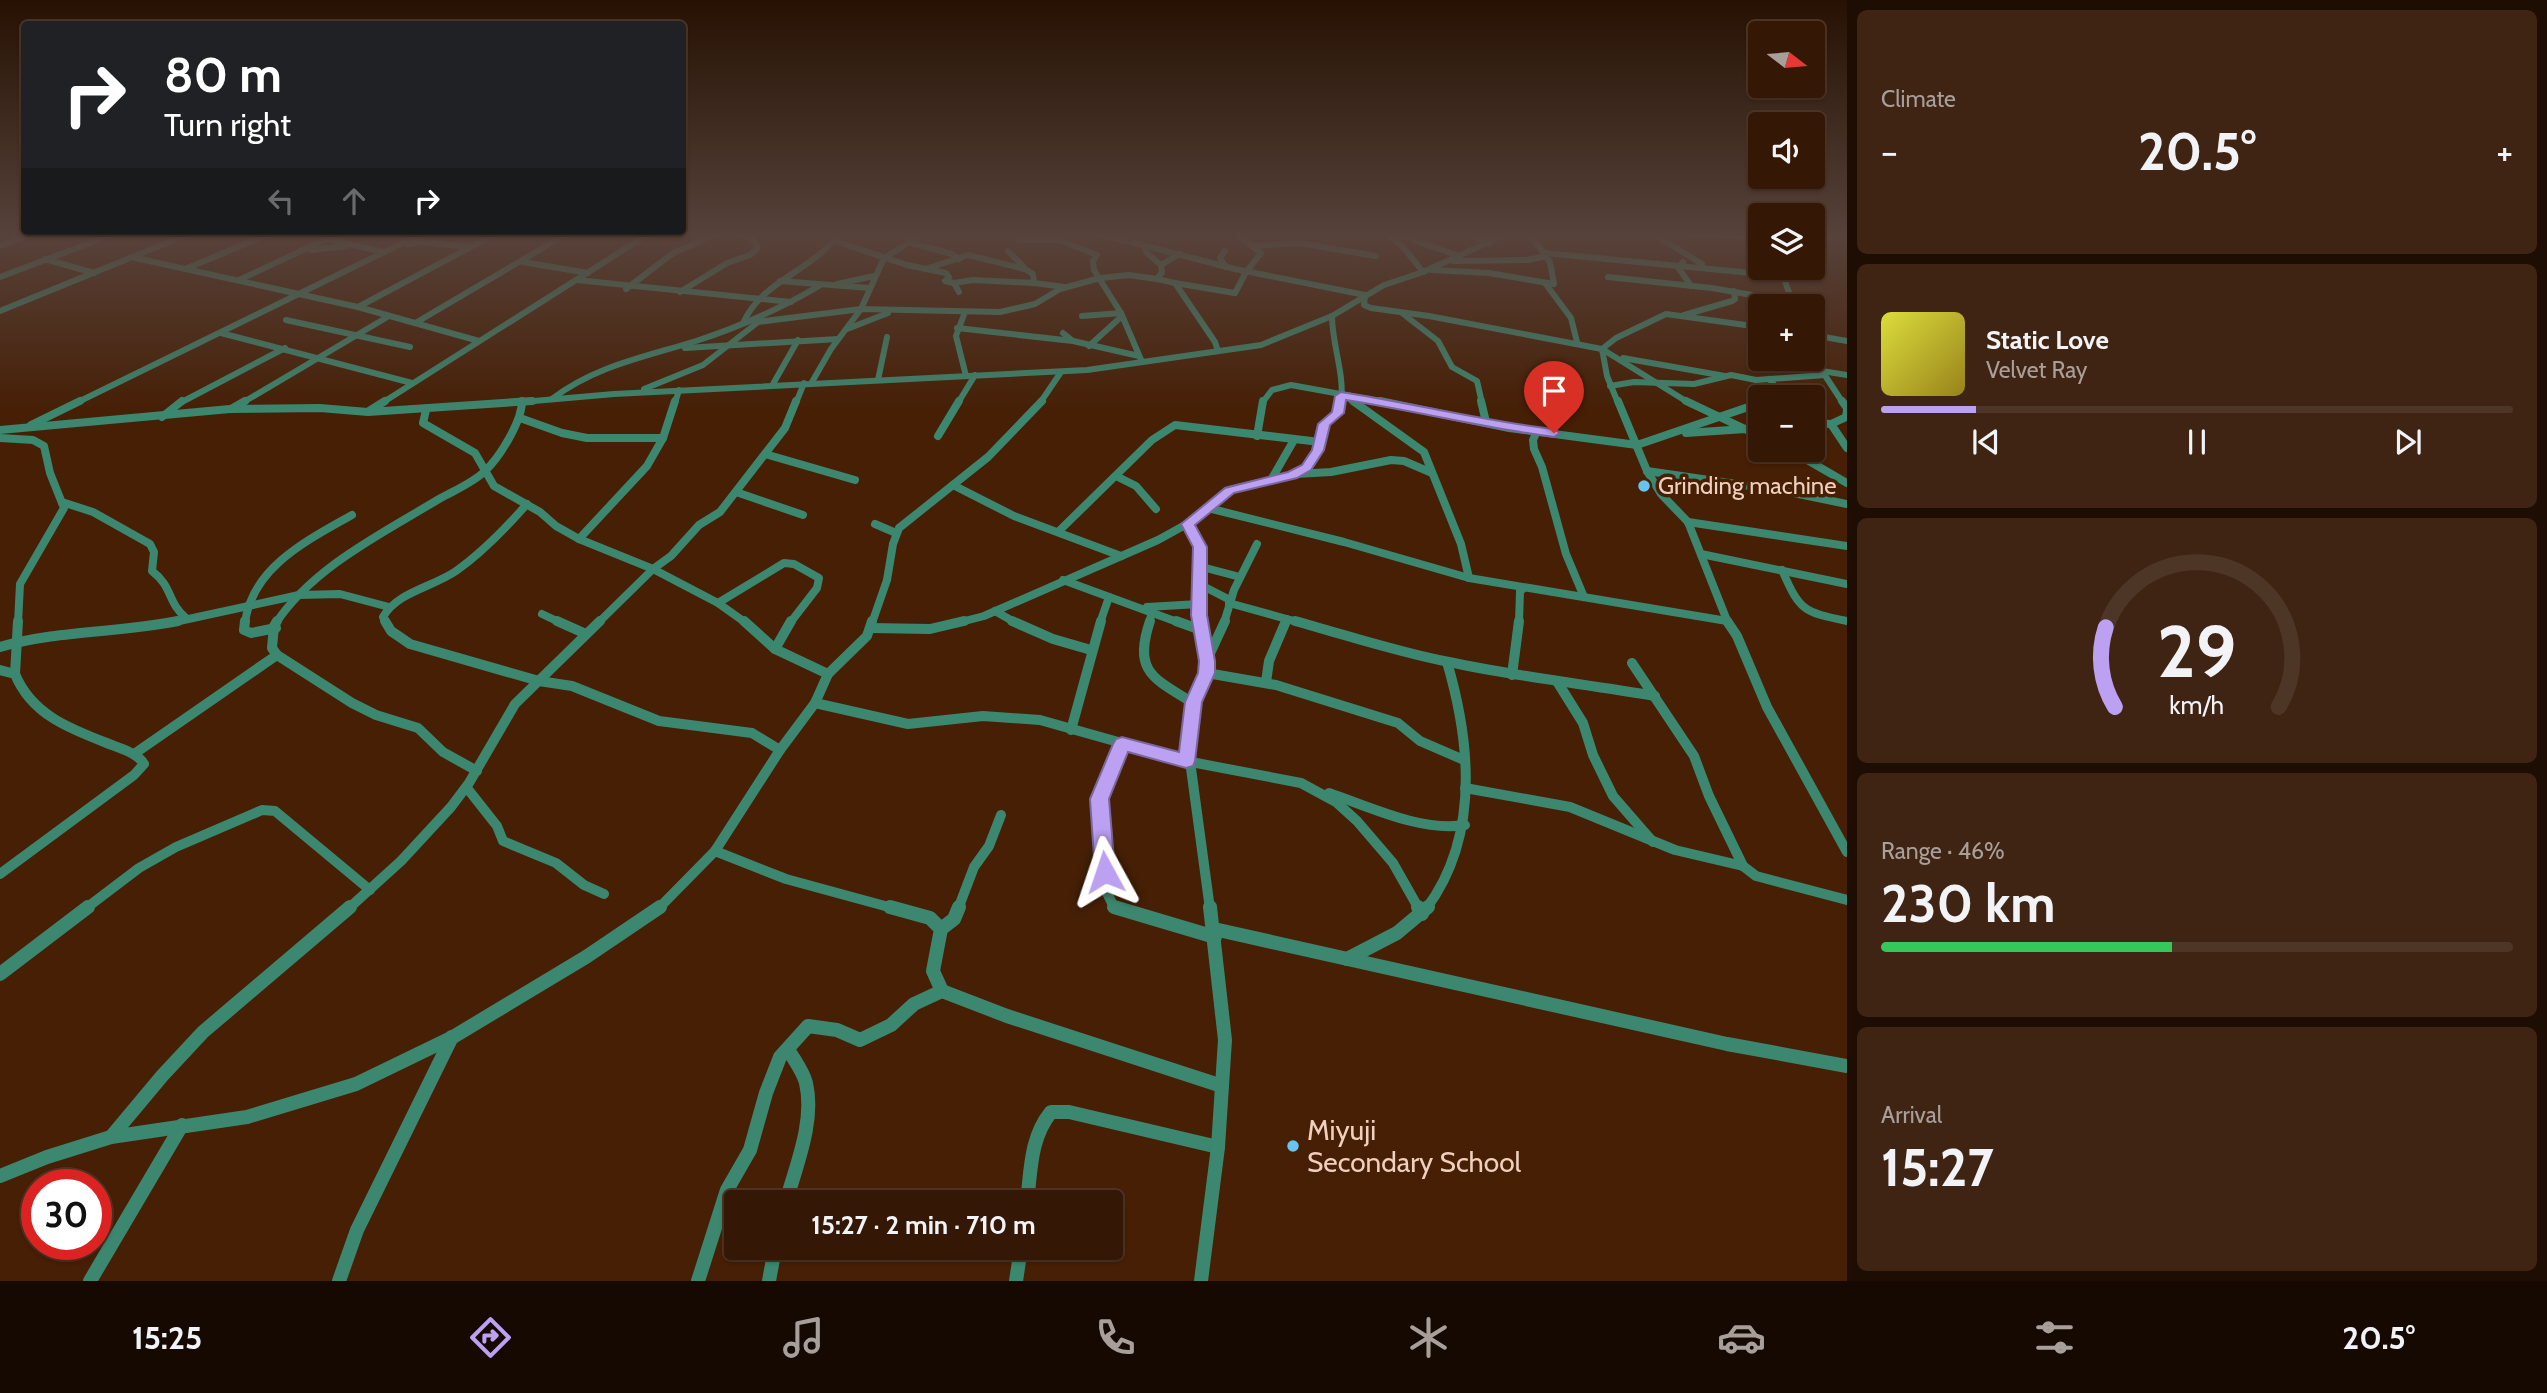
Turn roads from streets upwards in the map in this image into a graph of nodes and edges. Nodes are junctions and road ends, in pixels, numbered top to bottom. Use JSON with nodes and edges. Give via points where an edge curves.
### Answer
{"nodes":[{"id":1,"x":45,"y":293,"type":"edge"},
{"id":2,"x":294,"y":293,"type":"edge"},
{"id":3,"x":385,"y":293,"type":"edge"},
{"id":4,"x":469,"y":293,"type":"edge"},
{"id":5,"x":556,"y":293,"type":"edge"},
{"id":6,"x":689,"y":293,"type":"edge"},
{"id":7,"x":764,"y":293,"type":"edge"},
{"id":8,"x":812,"y":293,"type":"edge"},
{"id":9,"x":868,"y":293,"type":"edge"},
{"id":10,"x":1054,"y":293,"type":"edge"},
{"id":11,"x":1109,"y":293,"type":"edge"},
{"id":12,"x":1179,"y":293,"type":"edge"},
{"id":13,"x":1354,"y":293,"type":"edge"},
{"id":14,"x":1371,"y":293,"type":"edge"},
{"id":15,"x":1553,"y":293,"type":"edge"},
{"id":16,"x":1734,"y":293,"type":"edge"},
{"id":17,"x":299,"y":294,"type":"junction"},
{"id":18,"x":1365,"y":295,"type":"junction"},
{"id":19,"x":757,"y":298,"type":"junction"},
{"id":20,"x":792,"y":303,"type":"junction"},
{"id":21,"x":358,"y":307,"type":"junction"},
{"id":22,"x":861,"y":309,"type":"junction"},
{"id":23,"x":773,"y":310,"type":"junction"},
{"id":24,"x":899,"y":310,"type":"junction"},
{"id":25,"x":0,"y":311,"type":"edge"},
{"id":26,"x":965,"y":312,"type":"junction"},
{"id":27,"x":1401,"y":313,"type":"junction"},
{"id":28,"x":1122,"y":314,"type":"junction"},
{"id":29,"x":1684,"y":315,"type":"junction"},
{"id":30,"x":389,"y":316,"type":"junction"},
{"id":31,"x":1082,"y":316,"type":"dead end"},
{"id":32,"x":1332,"y":316,"type":"junction"},
{"id":33,"x":286,"y":320,"type":"dead end"},
{"id":34,"x":417,"y":322,"type":"junction"},
{"id":35,"x":743,"y":323,"type":"junction"},
{"id":36,"x":757,"y":323,"type":"junction"},
{"id":37,"x":1748,"y":325,"type":"edge"},
{"id":38,"x":957,"y":328,"type":"junction"},
{"id":39,"x":843,"y":331,"type":"junction"},
{"id":40,"x":220,"y":332,"type":"junction"},
{"id":41,"x":1063,"y":332,"type":"dead end"},
{"id":42,"x":358,"y":335,"type":"junction"},
{"id":43,"x":887,"y":337,"type":"dead end"},
{"id":44,"x":1825,"y":337,"type":"edge"},
{"id":45,"x":838,"y":339,"type":"junction"},
{"id":46,"x":798,"y":340,"type":"junction"},
{"id":47,"x":479,"y":341,"type":"junction"},
{"id":48,"x":1073,"y":341,"type":"junction"},
{"id":49,"x":1847,"y":341,"type":"edge"},
{"id":50,"x":1577,"y":342,"type":"junction"},
{"id":51,"x":729,"y":346,"type":"junction"},
{"id":52,"x":1090,"y":346,"type":"junction"},
{"id":53,"x":410,"y":347,"type":"dead end"},
{"id":54,"x":285,"y":348,"type":"junction"},
{"id":55,"x":667,"y":349,"type":"junction"},
{"id":56,"x":1602,"y":349,"type":"junction"},
{"id":57,"x":1218,"y":351,"type":"junction"},
{"id":58,"x":1615,"y":356,"type":"junction"},
{"id":59,"x":315,"y":358,"type":"junction"},
{"id":60,"x":1140,"y":359,"type":"junction"},
{"id":61,"x":1062,"y":372,"type":"junction"},
{"id":62,"x":1823,"y":373,"type":"junction"},
{"id":63,"x":1847,"y":374,"type":"edge"},
{"id":64,"x":975,"y":375,"type":"junction"},
{"id":65,"x":966,"y":376,"type":"junction"},
{"id":66,"x":1727,"y":376,"type":"junction"},
{"id":67,"x":1769,"y":379,"type":"junction"},
{"id":68,"x":878,"y":380,"type":"junction"},
{"id":69,"x":808,"y":382,"type":"junction"},
{"id":70,"x":412,"y":383,"type":"junction"},
{"id":71,"x":773,"y":384,"type":"junction"},
{"id":72,"x":1661,"y":385,"type":"junction"},
{"id":73,"x":1774,"y":385,"type":"edge"},
{"id":74,"x":1611,"y":386,"type":"junction"},
{"id":75,"x":679,"y":390,"type":"junction"},
{"id":76,"x":636,"y":393,"type":"junction"},
{"id":77,"x":1344,"y":396,"type":"junction"},
{"id":78,"x":551,"y":399,"type":"junction"},
{"id":79,"x":522,"y":401,"type":"junction"},
{"id":80,"x":1748,"y":408,"type":"edge"},
{"id":81,"x":230,"y":409,"type":"junction"},
{"id":82,"x":1847,"y":409,"type":"edge"},
{"id":83,"x":426,"y":410,"type":"junction"},
{"id":84,"x":368,"y":412,"type":"junction"},
{"id":85,"x":162,"y":418,"type":"junction"},
{"id":86,"x":520,"y":418,"type":"junction"},
{"id":87,"x":1720,"y":418,"type":"junction"},
{"id":88,"x":1486,"y":422,"type":"junction"},
{"id":89,"x":1825,"y":424,"type":"edge"},
{"id":90,"x":1831,"y":424,"type":"junction"},
{"id":91,"x":1748,"y":428,"type":"edge"},
{"id":92,"x":24,"y":429,"type":"junction"},
{"id":93,"x":1745,"y":429,"type":"junction"},
{"id":94,"x":0,"y":430,"type":"edge"},
{"id":95,"x":1537,"y":431,"type":"junction"},
{"id":96,"x":1748,"y":431,"type":"edge"},
{"id":97,"x":1674,"y":434,"type":"junction"},
{"id":98,"x":938,"y":436,"type":"dead end"},
{"id":99,"x":1257,"y":436,"type":"junction"},
{"id":100,"x":0,"y":438,"type":"edge"},
{"id":101,"x":663,"y":438,"type":"junction"},
{"id":102,"x":1293,"y":440,"type":"junction"},
{"id":103,"x":1320,"y":442,"type":"junction"},
{"id":104,"x":1637,"y":445,"type":"junction"},
{"id":105,"x":1847,"y":448,"type":"edge"},
{"id":106,"x":765,"y":454,"type":"junction"},
{"id":107,"x":1811,"y":462,"type":"edge"},
{"id":108,"x":485,"y":471,"type":"junction"},
{"id":109,"x":1647,"y":471,"type":"junction"},
{"id":110,"x":1432,"y":473,"type":"junction"},
{"id":111,"x":1292,"y":475,"type":"junction"},
{"id":112,"x":1116,"y":476,"type":"junction"},
{"id":113,"x":855,"y":480,"type":"dead end"},
{"id":114,"x":1271,"y":480,"type":"junction"},
{"id":115,"x":1847,"y":483,"type":"edge"},
{"id":116,"x":953,"y":485,"type":"junction"},
{"id":117,"x":736,"y":492,"type":"junction"},
{"id":118,"x":62,"y":502,"type":"junction"},
{"id":119,"x":527,"y":504,"type":"junction"},
{"id":120,"x":1847,"y":504,"type":"edge"},
{"id":121,"x":1208,"y":508,"type":"junction"},
{"id":122,"x":1156,"y":509,"type":"dead end"},
{"id":123,"x":352,"y":515,"type":"dead end"},
{"id":124,"x":803,"y":515,"type":"dead end"},
{"id":125,"x":1688,"y":522,"type":"junction"},
{"id":126,"x":875,"y":524,"type":"dead end"},
{"id":127,"x":1188,"y":524,"type":"junction"},
{"id":128,"x":1058,"y":532,"type":"junction"},
{"id":129,"x":896,"y":533,"type":"junction"},
{"id":130,"x":579,"y":539,"type":"junction"},
{"id":131,"x":1257,"y":544,"type":"dead end"},
{"id":132,"x":1847,"y":546,"type":"edge"},
{"id":133,"x":1701,"y":554,"type":"junction"},
{"id":134,"x":1121,"y":556,"type":"junction"},
{"id":135,"x":1202,"y":567,"type":"junction"},
{"id":136,"x":653,"y":569,"type":"junction"},
{"id":137,"x":1782,"y":570,"type":"junction"},
{"id":138,"x":1240,"y":577,"type":"junction"},
{"id":139,"x":1469,"y":578,"type":"junction"},
{"id":140,"x":1063,"y":580,"type":"junction"},
{"id":141,"x":1199,"y":584,"type":"junction"},
{"id":142,"x":1847,"y":584,"type":"edge"},
{"id":143,"x":1523,"y":589,"type":"junction"},
{"id":144,"x":299,"y":595,"type":"junction"},
{"id":145,"x":1109,"y":597,"type":"junction"},
{"id":146,"x":1584,"y":597,"type":"junction"},
{"id":147,"x":1229,"y":602,"type":"junction"},
{"id":148,"x":718,"y":603,"type":"junction"},
{"id":149,"x":248,"y":604,"type":"junction"},
{"id":150,"x":1199,"y":604,"type":"junction"},
{"id":151,"x":389,"y":607,"type":"junction"},
{"id":152,"x":1139,"y":608,"type":"junction"},
{"id":153,"x":995,"y":611,"type":"junction"},
{"id":154,"x":1152,"y":612,"type":"junction"},
{"id":155,"x":542,"y":614,"type":"dead end"},
{"id":156,"x":186,"y":618,"type":"junction"},
{"id":157,"x":1287,"y":619,"type":"junction"},
{"id":158,"x":1727,"y":621,"type":"junction"},
{"id":159,"x":1847,"y":621,"type":"edge"},
{"id":160,"x":871,"y":628,"type":"junction"},
{"id":161,"x":275,"y":629,"type":"junction"},
{"id":162,"x":1201,"y":630,"type":"junction"},
{"id":163,"x":586,"y":634,"type":"junction"},
{"id":164,"x":15,"y":642,"type":"junction"},
{"id":165,"x":0,"y":647,"type":"edge"},
{"id":166,"x":775,"y":649,"type":"junction"},
{"id":167,"x":1091,"y":650,"type":"junction"},
{"id":168,"x":276,"y":655,"type":"junction"},
{"id":169,"x":1207,"y":661,"type":"junction"},
{"id":170,"x":1447,"y":662,"type":"junction"},
{"id":171,"x":1632,"y":663,"type":"dead end"},
{"id":172,"x":0,"y":670,"type":"edge"},
{"id":173,"x":1207,"y":673,"type":"junction"},
{"id":174,"x":15,"y":674,"type":"junction"},
{"id":175,"x":828,"y":674,"type":"junction"},
{"id":176,"x":1511,"y":675,"type":"junction"},
{"id":177,"x":539,"y":681,"type":"junction"},
{"id":178,"x":1266,"y":682,"type":"junction"},
{"id":179,"x":1558,"y":683,"type":"junction"},
{"id":180,"x":1655,"y":696,"type":"junction"},
{"id":181,"x":1193,"y":702,"type":"junction"},
{"id":182,"x":815,"y":703,"type":"junction"},
{"id":183,"x":1071,"y":730,"type":"junction"},
{"id":184,"x":1122,"y":744,"type":"junction"},
{"id":185,"x":780,"y":750,"type":"junction"},
{"id":186,"x":134,"y":754,"type":"junction"},
{"id":187,"x":1464,"y":760,"type":"junction"},
{"id":188,"x":1188,"y":761,"type":"junction"},
{"id":189,"x":477,"y":771,"type":"junction"},
{"id":190,"x":467,"y":788,"type":"junction"},
{"id":191,"x":1465,"y":788,"type":"junction"},
{"id":192,"x":1319,"y":790,"type":"junction"},
{"id":193,"x":1001,"y":815,"type":"dead end"},
{"id":194,"x":1465,"y":825,"type":"junction"},
{"id":195,"x":1654,"y":842,"type":"junction"},
{"id":196,"x":715,"y":851,"type":"junction"},
{"id":197,"x":1847,"y":852,"type":"edge"},
{"id":198,"x":1743,"y":866,"type":"junction"},
{"id":199,"x":0,"y":874,"type":"edge"},
{"id":200,"x":370,"y":890,"type":"junction"},
{"id":201,"x":604,"y":894,"type":"dead end"},
{"id":202,"x":1847,"y":900,"type":"edge"},
{"id":203,"x":1422,"y":914,"type":"junction"},
{"id":204,"x":941,"y":929,"type":"junction"},
{"id":205,"x":1214,"y":933,"type":"junction"},
{"id":206,"x":1347,"y":959,"type":"junction"},
{"id":207,"x":0,"y":974,"type":"edge"},
{"id":208,"x":942,"y":991,"type":"junction"},
{"id":209,"x":453,"y":1037,"type":"junction"},
{"id":210,"x":788,"y":1049,"type":"junction"},
{"id":211,"x":1847,"y":1066,"type":"edge"},
{"id":212,"x":1222,"y":1086,"type":"junction"},
{"id":213,"x":181,"y":1125,"type":"junction"},
{"id":214,"x":111,"y":1137,"type":"junction"},
{"id":215,"x":1218,"y":1147,"type":"junction"},
{"id":216,"x":0,"y":1176,"type":"edge"},
{"id":217,"x":789,"y":1190,"type":"edge"},
{"id":218,"x":1029,"y":1190,"type":"edge"},
{"id":219,"x":773,"y":1260,"type":"edge"},
{"id":220,"x":1019,"y":1260,"type":"edge"},
{"id":221,"x":89,"y":1281,"type":"edge"},
{"id":222,"x":339,"y":1281,"type":"edge"},
{"id":223,"x":698,"y":1281,"type":"edge"},
{"id":224,"x":769,"y":1281,"type":"edge"},
{"id":225,"x":1016,"y":1281,"type":"edge"},
{"id":226,"x":1201,"y":1281,"type":"edge"}],
"edges":[{"from":1,"to":25,"type":"street"},
{"from":2,"to":17,"type":"street"},
{"from":3,"to":21,"type":"street"},
{"from":4,"to":34,"type":"street"},
{"from":5,"to":47,"type":"street"},
{"from":6,"to":19,"type":"street"},
{"from":7,"to":19,"type":"street"},
{"from":8,"to":20,"type":"street"},
{"from":9,"to":22,"type":"street"},
{"from":10,"to":26,"type":"street","via":[[1041,302],[1006,311]]},
{"from":11,"to":28,"type":"street"},
{"from":12,"to":57,"type":"street"},
{"from":13,"to":18,"type":"street"},
{"from":14,"to":18,"type":"street"},
{"from":15,"to":50,"type":"street","via":[[1578,332]]},
{"from":16,"to":29,"type":"street","via":[[1732,301]]},
{"from":17,"to":21,"type":"street"},
{"from":17,"to":40,"type":"street"},
{"from":18,"to":27,"type":"street","via":[[1364,305]]},
{"from":18,"to":32,"type":"street"},
{"from":19,"to":20,"type":"street"},
{"from":19,"to":35,"type":"street"},
{"from":20,"to":23,"type":"street"},
{"from":21,"to":30,"type":"street"},
{"from":22,"to":24,"type":"street"},
{"from":22,"to":36,"type":"street"},
{"from":22,"to":39,"type":"street"},
{"from":23,"to":35,"type":"street"},
{"from":23,"to":36,"type":"street"},
{"from":24,"to":26,"type":"street"},
{"from":24,"to":39,"type":"street"},
{"from":26,"to":38,"type":"street"},
{"from":27,"to":50,"type":"street"},
{"from":27,"to":88,"type":"street","via":[[1438,341],[1452,367],[1477,381]]},
{"from":28,"to":31,"type":"street"},
{"from":28,"to":52,"type":"street"},
{"from":28,"to":60,"type":"street"},
{"from":29,"to":37,"type":"street"},
{"from":29,"to":56,"type":"street","via":[[1666,314]]},
{"from":30,"to":34,"type":"street"},
{"from":30,"to":42,"type":"street"},
{"from":32,"to":57,"type":"street","via":[[1261,345]]},
{"from":32,"to":77,"type":"street","via":[[1332,340]]},
{"from":33,"to":42,"type":"street"},
{"from":34,"to":47,"type":"street"},
{"from":35,"to":55,"type":"street"},
{"from":36,"to":51,"type":"street"},
{"from":38,"to":48,"type":"street"},
{"from":38,"to":65,"type":"street"},
{"from":39,"to":45,"type":"street"},
{"from":40,"to":54,"type":"street"},
{"from":40,"to":92,"type":"street"},
{"from":41,"to":48,"type":"street"},
{"from":42,"to":53,"type":"street"},
{"from":42,"to":59,"type":"street"},
{"from":43,"to":68,"type":"street"},
{"from":44,"to":49,"type":"street"},
{"from":45,"to":46,"type":"street"},
{"from":45,"to":69,"type":"street"},
{"from":46,"to":51,"type":"street"},
{"from":46,"to":71,"type":"street"},
{"from":47,"to":70,"type":"street"},
{"from":48,"to":52,"type":"street"},
{"from":50,"to":56,"type":"street"},
{"from":51,"to":55,"type":"street"},
{"from":51,"to":76,"type":"street","via":[[690,372]]},
{"from":52,"to":60,"type":"street"},
{"from":54,"to":59,"type":"street"},
{"from":54,"to":85,"type":"street","via":[[183,400]]},
{"from":55,"to":78,"type":"street","via":[[576,380]]},
{"from":56,"to":58,"type":"street"},
{"from":56,"to":74,"type":"street"},
{"from":57,"to":60,"type":"street"},
{"from":58,"to":66,"type":"street"},
{"from":58,"to":72,"type":"street"},
{"from":59,"to":70,"type":"street"},
{"from":59,"to":81,"type":"street"},
{"from":60,"to":61,"type":"street"},
{"from":61,"to":64,"type":"street"},
{"from":61,"to":116,"type":"street","via":[[1031,416],[997,451]]},
{"from":62,"to":63,"type":"street"},
{"from":62,"to":67,"type":"street"},
{"from":62,"to":82,"type":"street"},
{"from":64,"to":65,"type":"street"},
{"from":64,"to":98,"type":"street"},
{"from":65,"to":68,"type":"street"},
{"from":66,"to":67,"type":"street"},
{"from":66,"to":72,"type":"street"},
{"from":67,"to":73,"type":"street"},
{"from":68,"to":69,"type":"street"},
{"from":69,"to":71,"type":"street"},
{"from":69,"to":106,"type":"street","via":[[785,428]]},
{"from":70,"to":84,"type":"street"},
{"from":71,"to":75,"type":"street"},
{"from":72,"to":74,"type":"street","via":[[1633,382]]},
{"from":72,"to":87,"type":"street"},
{"from":74,"to":104,"type":"street"},
{"from":75,"to":76,"type":"street"},
{"from":75,"to":101,"type":"street"},
{"from":76,"to":78,"type":"street"},
{"from":77,"to":88,"type":"street"},
{"from":77,"to":99,"type":"street","via":[[1291,385],[1270,389],[1261,402]]},
{"from":77,"to":103,"type":"street","via":[[1338,413],[1324,424]]},
{"from":77,"to":110,"type":"street","via":[[1419,447]]},
{"from":78,"to":79,"type":"street"},
{"from":79,"to":83,"type":"street"},
{"from":79,"to":86,"type":"street"},
{"from":80,"to":87,"type":"street"},
{"from":81,"to":84,"type":"street"},
{"from":81,"to":85,"type":"street"},
{"from":82,"to":90,"type":"street","via":[[1846,417]]},
{"from":83,"to":84,"type":"street"},
{"from":83,"to":108,"type":"street","via":[[423,423],[475,453]]},
{"from":85,"to":92,"type":"street"},
{"from":86,"to":101,"type":"street","via":[[587,438]]},
{"from":86,"to":108,"type":"street"},
{"from":87,"to":93,"type":"street"},
{"from":87,"to":97,"type":"street"},
{"from":88,"to":95,"type":"street"},
{"from":89,"to":90,"type":"street"},
{"from":90,"to":105,"type":"street"},
{"from":91,"to":93,"type":"street"},
{"from":92,"to":94,"type":"street"},
{"from":93,"to":96,"type":"street"},
{"from":93,"to":97,"type":"street"},
{"from":95,"to":104,"type":"street"},
{"from":95,"to":146,"type":"street","via":[[1534,449]]},
{"from":97,"to":104,"type":"street"},
{"from":99,"to":102,"type":"street"},
{"from":99,"to":112,"type":"street","via":[[1175,425],[1152,440]]},
{"from":100,"to":118,"type":"street","via":[[33,440],[44,446]]},
{"from":101,"to":130,"type":"street","via":[[638,479]]},
{"from":102,"to":103,"type":"street"},
{"from":102,"to":114,"type":"street"},
{"from":103,"to":111,"type":"street","via":[[1307,468]]},
{"from":104,"to":109,"type":"street"},
{"from":106,"to":113,"type":"street"},
{"from":106,"to":117,"type":"street"},
{"from":107,"to":115,"type":"street"},
{"from":108,"to":119,"type":"street","via":[[494,486]]},
{"from":108,"to":144,"type":"street","via":[[361,547]]},
{"from":109,"to":120,"type":"street"},
{"from":109,"to":125,"type":"street"},
{"from":110,"to":111,"type":"street","via":[[1398,460]]},
{"from":110,"to":139,"type":"street","via":[[1461,544]]},
{"from":111,"to":114,"type":"street"},
{"from":112,"to":122,"type":"street","via":[[1140,489]]},
{"from":112,"to":128,"type":"street"},
{"from":114,"to":121,"type":"street","via":[[1229,491]]},
{"from":116,"to":128,"type":"street","via":[[1013,516]]},
{"from":116,"to":129,"type":"street"},
{"from":117,"to":124,"type":"street"},
{"from":117,"to":136,"type":"street","via":[[720,512],[699,525]]},
{"from":118,"to":156,"type":"street","via":[[93,512],[153,547],[152,571],[165,581],[170,601]]},
{"from":118,"to":164,"type":"street","via":[[62,514],[20,584]]},
{"from":119,"to":130,"type":"street"},
{"from":119,"to":151,"type":"street","via":[[462,567]]},
{"from":121,"to":127,"type":"street"},
{"from":121,"to":139,"type":"street"},
{"from":123,"to":149,"type":"street","via":[[285,556],[255,588]]},
{"from":125,"to":132,"type":"street"},
{"from":125,"to":133,"type":"street"},
{"from":126,"to":129,"type":"street"},
{"from":127,"to":134,"type":"street"},
{"from":127,"to":135,"type":"street","via":[[1200,547]]},
{"from":128,"to":134,"type":"street"},
{"from":129,"to":160,"type":"street"},
{"from":130,"to":136,"type":"street"},
{"from":131,"to":138,"type":"street"},
{"from":133,"to":137,"type":"street"},
{"from":133,"to":158,"type":"street"},
{"from":134,"to":140,"type":"street"},
{"from":135,"to":138,"type":"street"},
{"from":135,"to":141,"type":"street"},
{"from":136,"to":148,"type":"street"},
{"from":136,"to":163,"type":"street"},
{"from":137,"to":142,"type":"street"},
{"from":137,"to":159,"type":"street","via":[[1798,606]]},
{"from":138,"to":147,"type":"street"},
{"from":139,"to":143,"type":"street"},
{"from":140,"to":145,"type":"street"},
{"from":140,"to":153,"type":"street"},
{"from":141,"to":147,"type":"street"},
{"from":141,"to":150,"type":"street"},
{"from":143,"to":146,"type":"street"},
{"from":143,"to":176,"type":"street"},
{"from":144,"to":149,"type":"street"},
{"from":144,"to":151,"type":"street","via":[[340,594]]},
{"from":144,"to":161,"type":"street","via":[[278,618]]},
{"from":145,"to":152,"type":"street"},
{"from":145,"to":167,"type":"street"},
{"from":146,"to":158,"type":"street"},
{"from":147,"to":157,"type":"street"},
{"from":147,"to":169,"type":"street","via":[[1221,634]]},
{"from":148,"to":166,"type":"street"},
{"from":148,"to":166,"type":"street","via":[[783,563],[819,578],[817,588],[796,612]]},
{"from":149,"to":156,"type":"street"},
{"from":149,"to":161,"type":"street","via":[[244,630]]},
{"from":150,"to":152,"type":"street"},
{"from":150,"to":162,"type":"street"},
{"from":151,"to":177,"type":"street","via":[[384,622],[402,640]]},
{"from":152,"to":154,"type":"street"},
{"from":153,"to":160,"type":"street","via":[[930,629]]},
{"from":153,"to":167,"type":"street","via":[[1025,629]]},
{"from":154,"to":162,"type":"street"},
{"from":154,"to":181,"type":"street","via":[[1142,647],[1145,664],[1167,687]]},
{"from":155,"to":163,"type":"street"},
{"from":156,"to":164,"type":"street","via":[[144,628]]},
{"from":157,"to":170,"type":"street"},
{"from":157,"to":178,"type":"street","via":[[1269,661]]},
{"from":158,"to":197,"type":"street","via":[[1767,707]]},
{"from":160,"to":175,"type":"street"},
{"from":161,"to":168,"type":"street","via":[[272,648]]},
{"from":162,"to":169,"type":"street"},
{"from":163,"to":177,"type":"street"},
{"from":164,"to":165,"type":"street"},
{"from":164,"to":174,"type":"street"},
{"from":166,"to":175,"type":"street"},
{"from":167,"to":183,"type":"street"},
{"from":168,"to":186,"type":"street"},
{"from":168,"to":189,"type":"street","via":[[352,703],[418,728],[443,752]]},
{"from":169,"to":173,"type":"street"},
{"from":170,"to":176,"type":"street"},
{"from":170,"to":187,"type":"street","via":[[1457,691]]},
{"from":171,"to":180,"type":"street"},
{"from":172,"to":174,"type":"street"},
{"from":173,"to":178,"type":"street"},
{"from":173,"to":181,"type":"street"},
{"from":174,"to":186,"type":"street","via":[[18,686],[38,710]]},
{"from":175,"to":182,"type":"street"},
{"from":176,"to":179,"type":"street"},
{"from":177,"to":185,"type":"street","via":[[572,686],[659,721],[751,733]]},
{"from":177,"to":189,"type":"street","via":[[504,719]]},
{"from":178,"to":187,"type":"street","via":[[1398,723],[1420,741]]},
{"from":179,"to":180,"type":"street"},
{"from":179,"to":195,"type":"street","via":[[1583,723],[1592,755],[1613,796]]},
{"from":180,"to":198,"type":"street","via":[[1695,756]]},
{"from":181,"to":188,"type":"street"},
{"from":182,"to":183,"type":"street","via":[[908,724],[983,716],[1040,720]]},
{"from":182,"to":185,"type":"street"},
{"from":183,"to":184,"type":"street"},
{"from":184,"to":188,"type":"street"},
{"from":184,"to":205,"type":"street","via":[[1100,799],[1108,895],[1115,909]]},
{"from":185,"to":196,"type":"street"},
{"from":186,"to":199,"type":"street","via":[[144,764],[134,775]]},
{"from":187,"to":191,"type":"street"},
{"from":188,"to":192,"type":"street","via":[[1280,777]]},
{"from":188,"to":205,"type":"street"},
{"from":189,"to":190,"type":"street"},
{"from":190,"to":200,"type":"street"},
{"from":190,"to":201,"type":"street","via":[[503,841],[556,863]]},
{"from":191,"to":194,"type":"street"},
{"from":191,"to":195,"type":"street","via":[[1570,807]]},
{"from":192,"to":194,"type":"street","via":[[1408,819],[1456,828]]},
{"from":192,"to":203,"type":"street","via":[[1357,821],[1393,863]]},
{"from":193,"to":204,"type":"street","via":[[954,919]]},
{"from":194,"to":203,"type":"street","via":[[1454,864],[1438,896]]},
{"from":195,"to":198,"type":"street"},
{"from":196,"to":204,"type":"street","via":[[786,879],[930,919]]},
{"from":196,"to":209,"type":"street","via":[[666,904]]},
{"from":198,"to":202,"type":"street","via":[[1756,876]]},
{"from":200,"to":207,"type":"street","via":[[275,811],[262,810],[139,868]]},
{"from":200,"to":214,"type":"street","via":[[215,1020]]},
{"from":203,"to":206,"type":"street"},
{"from":204,"to":208,"type":"street","via":[[933,971]]},
{"from":205,"to":206,"type":"street"},
{"from":205,"to":212,"type":"street","via":[[1225,1040]]},
{"from":206,"to":211,"type":"street","via":[[1727,1044]]},
{"from":208,"to":210,"type":"street","via":[[914,1004],[871,1038],[860,1040],[808,1026]]},
{"from":208,"to":212,"type":"street"},
{"from":209,"to":213,"type":"street","via":[[356,1084],[292,1105]]},
{"from":209,"to":222,"type":"street","via":[[357,1230]]},
{"from":210,"to":217,"type":"street","via":[[803,1077],[807,1098]]},
{"from":210,"to":223,"type":"street","via":[[772,1077],[750,1150],[727,1190]]},
{"from":212,"to":215,"type":"street"},
{"from":213,"to":214,"type":"street"},
{"from":213,"to":221,"type":"street"},
{"from":214,"to":216,"type":"street"},
{"from":215,"to":218,"type":"street","via":[[1069,1112],[1051,1112],[1037,1134]]},
{"from":215,"to":226,"type":"street"},
{"from":219,"to":224,"type":"street"},
{"from":220,"to":225,"type":"street"}]}
